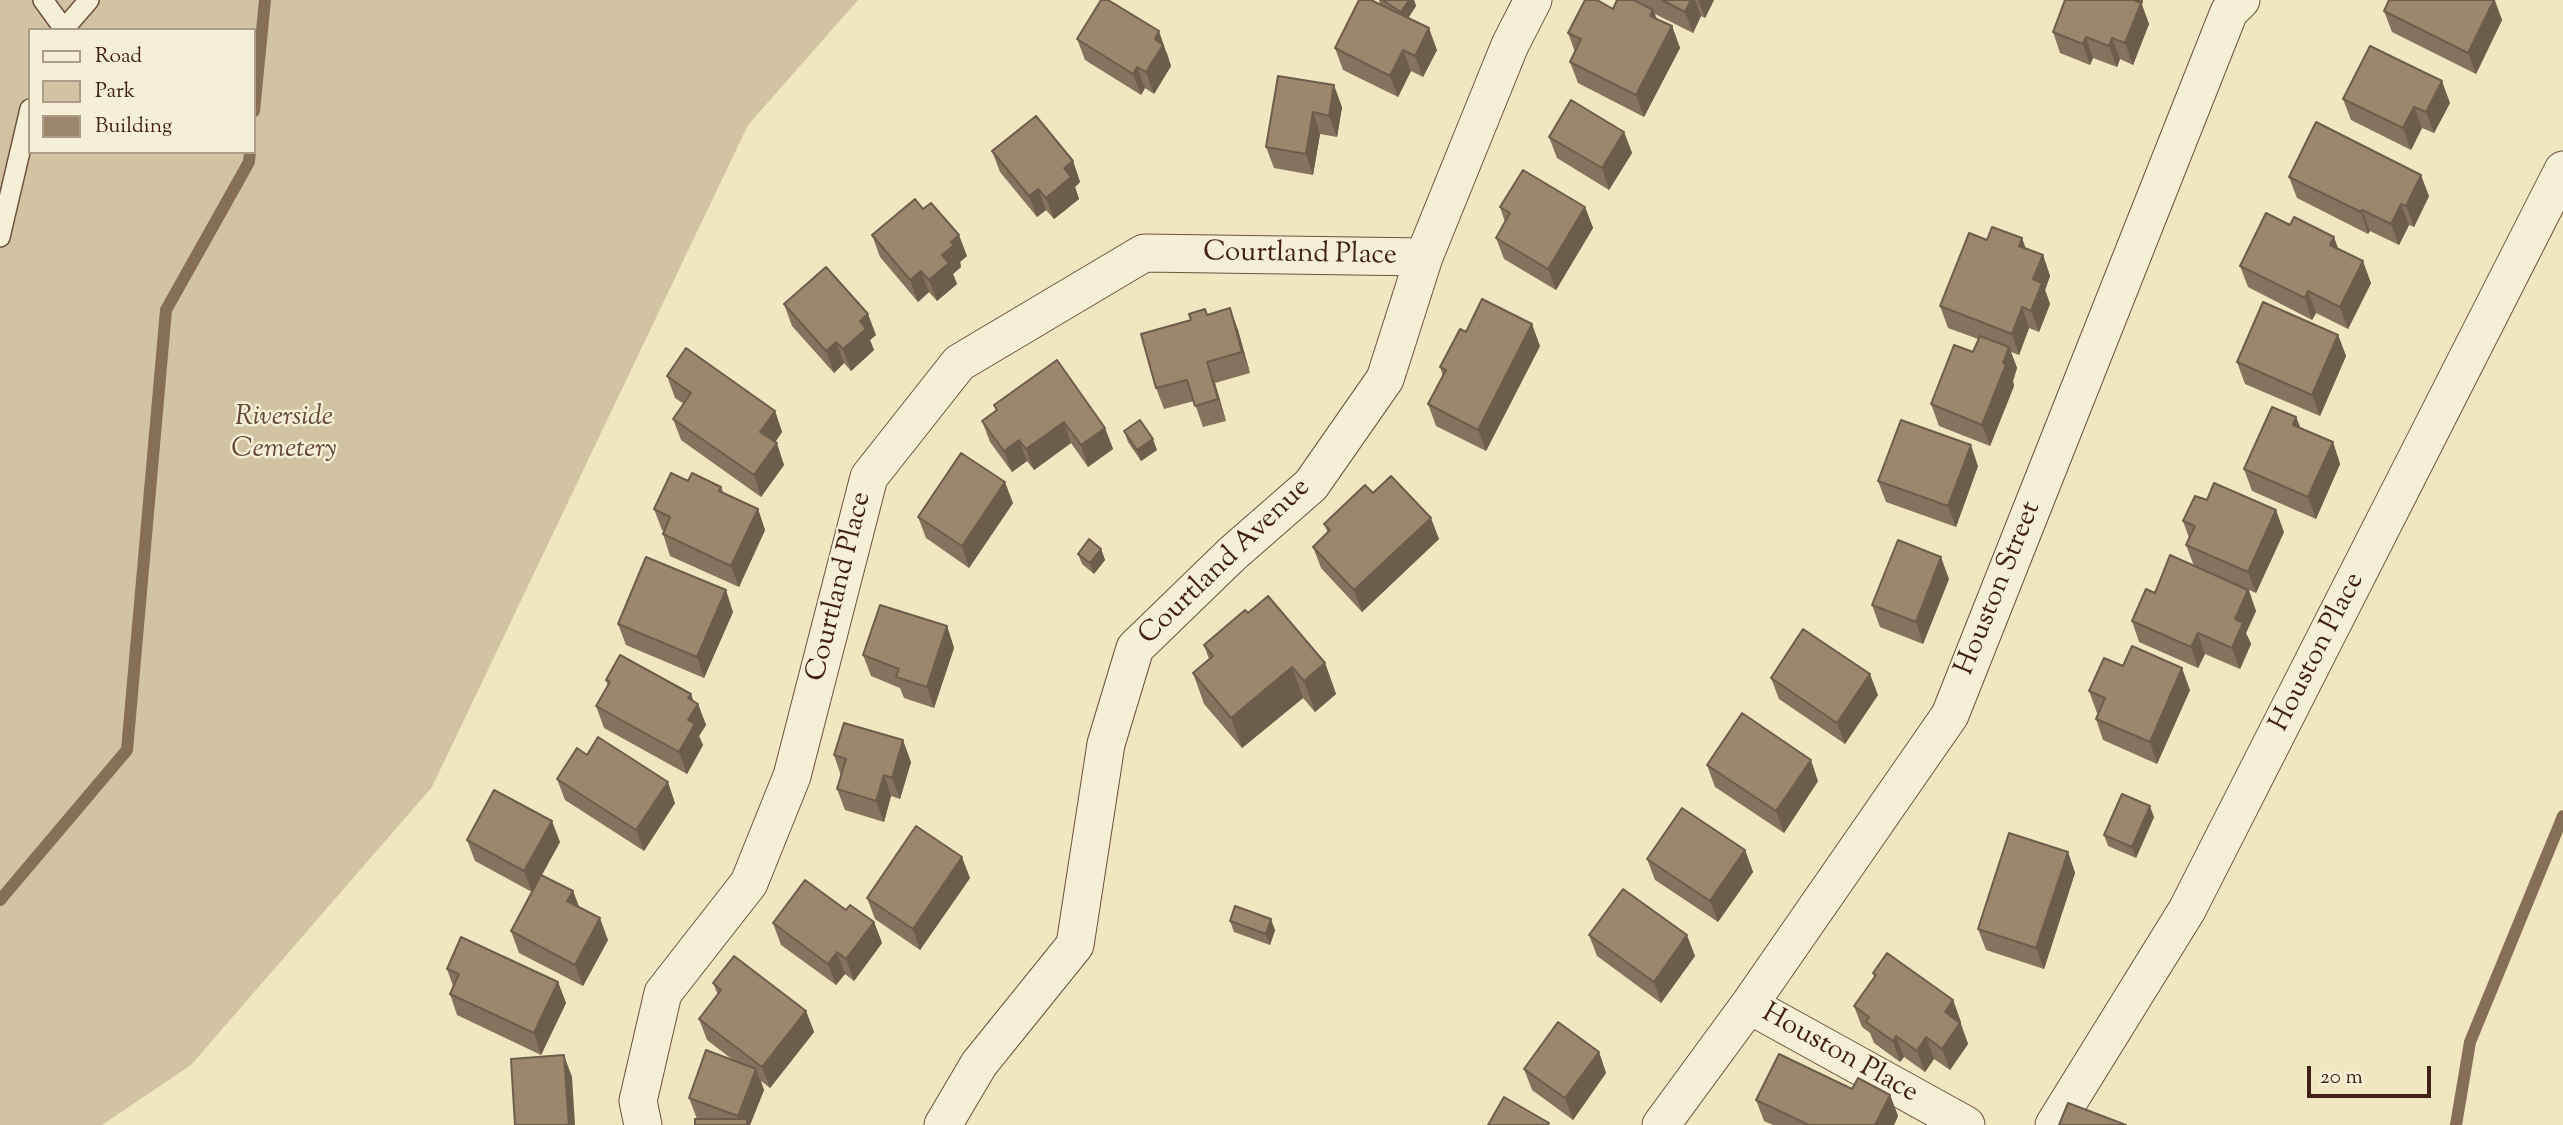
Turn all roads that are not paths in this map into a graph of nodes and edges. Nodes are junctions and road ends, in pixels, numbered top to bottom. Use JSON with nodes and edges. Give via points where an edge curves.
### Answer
{"nodes":[{"id":1,"x":43,"y":0,"type":"edge"},
{"id":2,"x":89,"y":0,"type":"edge"},
{"id":3,"x":1533,"y":0,"type":"edge"},
{"id":4,"x":2241,"y":0,"type":"edge"},
{"id":5,"x":63,"y":28,"type":"edge"},
{"id":6,"x":65,"y":28,"type":"edge"},
{"id":7,"x":28,"y":118,"type":"edge"},
{"id":8,"x":2563,"y":170,"type":"edge"},
{"id":9,"x":0,"y":237,"type":"edge"},
{"id":10,"x":1424,"y":257,"type":"junction"},
{"id":11,"x":1749,"y":1005,"type":"junction"},
{"id":12,"x":643,"y":1125,"type":"edge"},
{"id":13,"x":943,"y":1125,"type":"edge"},
{"id":14,"x":1661,"y":1125,"type":"edge"},
{"id":15,"x":1966,"y":1125,"type":"edge"},
{"id":16,"x":2054,"y":1125,"type":"edge"}],
"edges":[{"from":1,"to":5,"type":"lane"},
{"from":2,"to":6,"type":"lane"},
{"from":3,"to":10,"type":"street","name":"Courtland Avenue","via":[[1510,44]]},
{"from":4,"to":11,"type":"street","name":"Houston Street","via":[[2229,12],[1950,715]]},
{"from":7,"to":9,"type":"lane"},
{"from":8,"to":16,"type":"street","name":"Houston Place","via":[[2187,910]]},
{"from":10,"to":12,"type":"street","name":"Courtland Place","via":[[1144,253],[959,363],[869,477],[792,776],[749,883],[663,993],[638,1101]]},
{"from":10,"to":13,"type":"street","name":"Courtland Avenue","via":[[1385,379],[1311,485],[1135,648],[1105,744],[1075,945],[979,1064]]},
{"from":11,"to":14,"type":"street","name":"Houston Street"},
{"from":11,"to":15,"type":"street","name":"Houston Place"}]}
